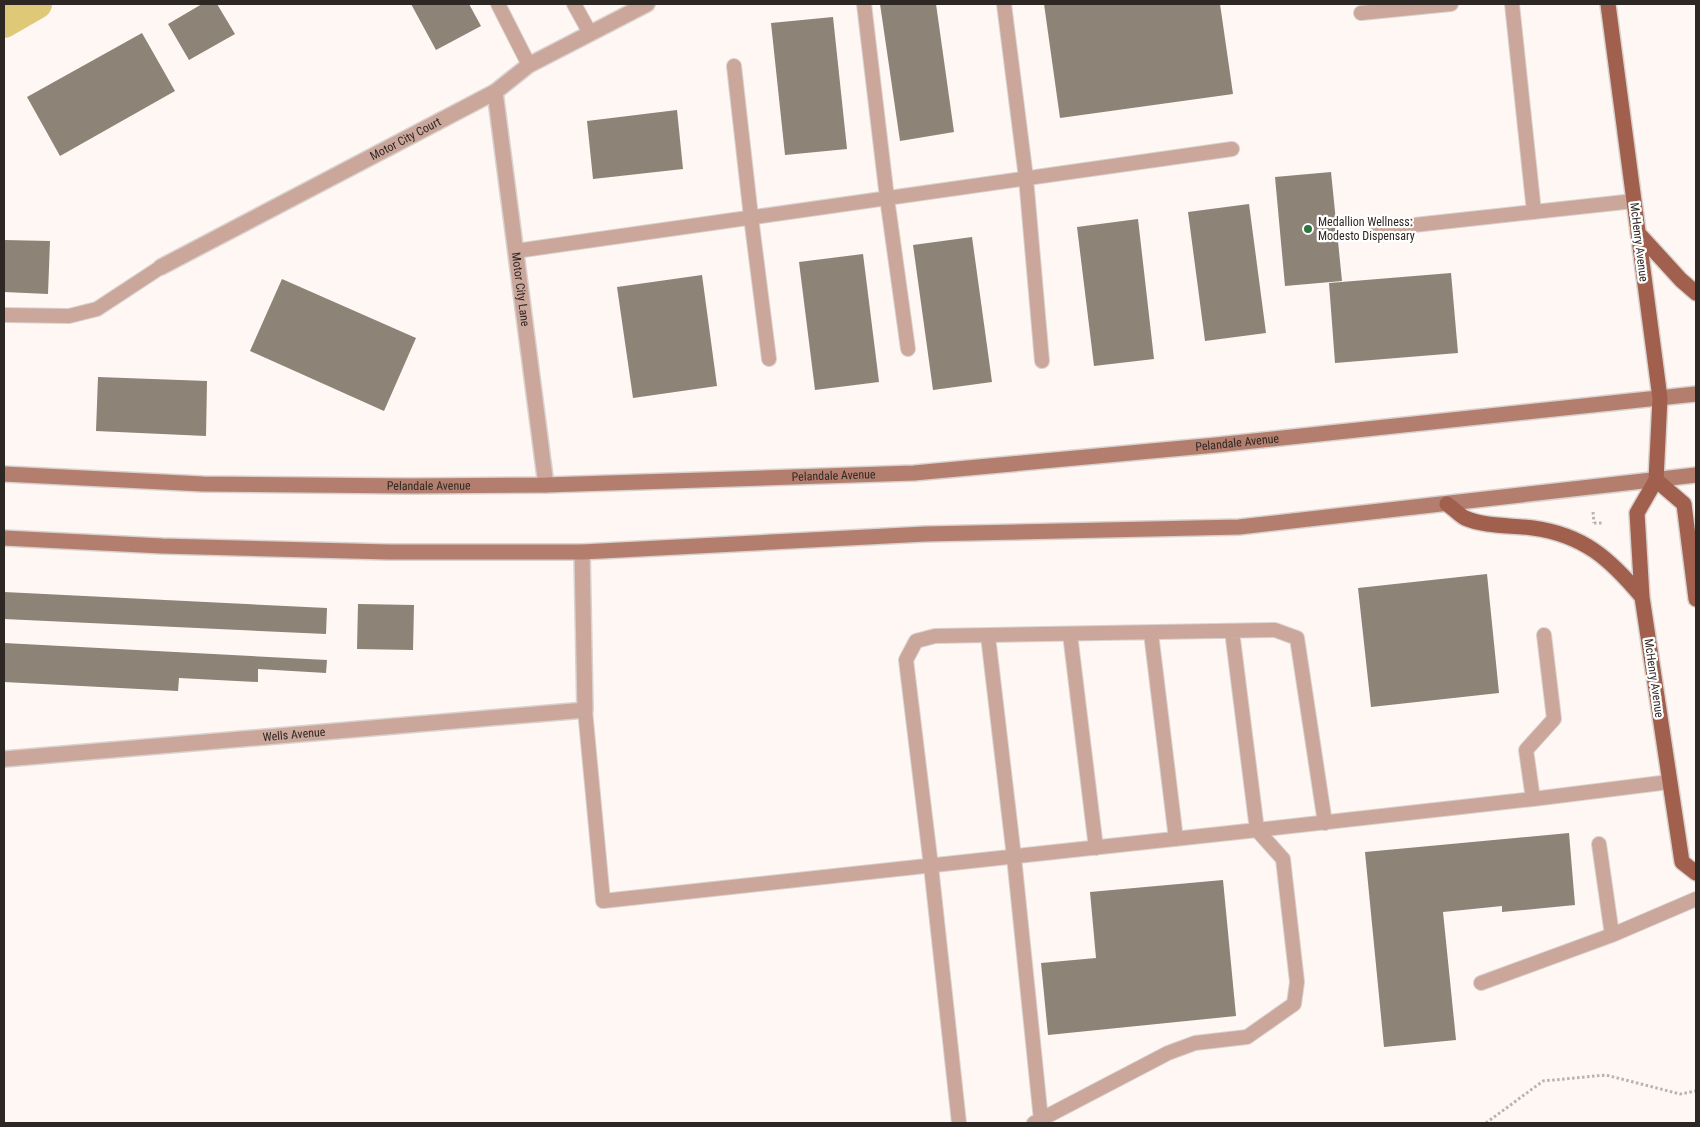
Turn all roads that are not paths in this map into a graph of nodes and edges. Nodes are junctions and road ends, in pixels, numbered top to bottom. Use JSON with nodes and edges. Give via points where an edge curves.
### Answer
{"nodes":[{"id":1,"x":498,"y":4,"type":"edge"},
{"id":2,"x":574,"y":4,"type":"edge"},
{"id":3,"x":647,"y":4,"type":"edge"},
{"id":4,"x":864,"y":4,"type":"edge"},
{"id":5,"x":1004,"y":4,"type":"edge"},
{"id":6,"x":1451,"y":4,"type":"edge"},
{"id":7,"x":1512,"y":4,"type":"edge"},
{"id":8,"x":1608,"y":4,"type":"edge"},
{"id":9,"x":1361,"y":13,"type":"dead end"},
{"id":10,"x":590,"y":33,"type":"junction"},
{"id":11,"x":529,"y":65,"type":"junction"},
{"id":12,"x":734,"y":66,"type":"dead end"},
{"id":13,"x":494,"y":92,"type":"junction"},
{"id":14,"x":1232,"y":149,"type":"dead end"},
{"id":15,"x":1026,"y":178,"type":"junction"},
{"id":16,"x":887,"y":198,"type":"junction"},
{"id":17,"x":1634,"y":201,"type":"junction"},
{"id":18,"x":1534,"y":212,"type":"junction"},
{"id":19,"x":751,"y":218,"type":"junction"},
{"id":20,"x":1378,"y":229,"type":"dead end"},
{"id":21,"x":1638,"y":233,"type":"junction"},
{"id":22,"x":516,"y":251,"type":"junction"},
{"id":23,"x":161,"y":267,"type":"joint"},
{"id":24,"x":1696,"y":293,"type":"edge"},
{"id":25,"x":4,"y":315,"type":"edge"},
{"id":26,"x":908,"y":349,"type":"dead end"},
{"id":27,"x":769,"y":359,"type":"dead end"},
{"id":28,"x":1042,"y":360,"type":"dead end"},
{"id":29,"x":1696,"y":394,"type":"edge"},
{"id":30,"x":1660,"y":398,"type":"junction"},
{"id":31,"x":4,"y":474,"type":"edge"},
{"id":32,"x":1696,"y":475,"type":"edge"},
{"id":33,"x":1656,"y":480,"type":"junction"},
{"id":34,"x":546,"y":485,"type":"junction"},
{"id":35,"x":1447,"y":504,"type":"junction"},
{"id":36,"x":4,"y":538,"type":"edge"},
{"id":37,"x":582,"y":552,"type":"junction"},
{"id":38,"x":1642,"y":598,"type":"junction"},
{"id":39,"x":1696,"y":599,"type":"edge"},
{"id":40,"x":1232,"y":631,"type":"junction"},
{"id":41,"x":1151,"y":633,"type":"junction"},
{"id":42,"x":1070,"y":634,"type":"junction"},
{"id":43,"x":1544,"y":635,"type":"dead end"},
{"id":44,"x":988,"y":636,"type":"junction"},
{"id":45,"x":585,"y":710,"type":"junction"},
{"id":46,"x":4,"y":760,"type":"edge"},
{"id":47,"x":1669,"y":782,"type":"junction"},
{"id":48,"x":1533,"y":799,"type":"junction"},
{"id":49,"x":1324,"y":823,"type":"junction"},
{"id":50,"x":1257,"y":830,"type":"junction"},
{"id":51,"x":1176,"y":839,"type":"junction"},
{"id":52,"x":1599,"y":844,"type":"dead end"},
{"id":53,"x":1096,"y":848,"type":"junction"},
{"id":54,"x":1014,"y":857,"type":"junction"},
{"id":55,"x":931,"y":866,"type":"junction"},
{"id":56,"x":1696,"y":874,"type":"edge"},
{"id":57,"x":1696,"y":899,"type":"edge"},
{"id":58,"x":1612,"y":935,"type":"junction"},
{"id":59,"x":1481,"y":983,"type":"dead end"},
{"id":60,"x":1037,"y":1122,"type":"edge"},
{"id":61,"x":959,"y":1123,"type":"edge"}],
"edges":[{"from":1,"to":11,"type":"lane"},
{"from":2,"to":10,"type":"lane"},
{"from":3,"to":10,"type":"street","name":"Motor City Court"},
{"from":4,"to":16,"type":"lane"},
{"from":5,"to":15,"type":"lane"},
{"from":6,"to":9,"type":"lane"},
{"from":7,"to":18,"type":"lane"},
{"from":8,"to":17,"type":"main road","name":"McHenry Avenue"},
{"from":10,"to":11,"type":"street","name":"Motor City Court"},
{"from":11,"to":13,"type":"street","name":"Motor City Court"},
{"from":12,"to":19,"type":"lane"},
{"from":13,"to":22,"type":"street","name":"Motor City Lane"},
{"from":13,"to":23,"type":"street","name":"Motor City Court"},
{"from":14,"to":15,"type":"lane"},
{"from":15,"to":16,"type":"lane"},
{"from":15,"to":28,"type":"lane"},
{"from":16,"to":19,"type":"lane"},
{"from":16,"to":26,"type":"lane"},
{"from":17,"to":18,"type":"lane"},
{"from":17,"to":21,"type":"main road","name":"McHenry Avenue"},
{"from":18,"to":20,"type":"lane"},
{"from":19,"to":22,"type":"lane"},
{"from":19,"to":27,"type":"lane"},
{"from":21,"to":24,"type":"main road"},
{"from":21,"to":30,"type":"main road","name":"McHenry Avenue"},
{"from":22,"to":34,"type":"street","name":"Motor City Lane"},
{"from":23,"to":25,"type":"lane","via":[[97,309],[70,316]]},
{"from":29,"to":30,"type":"main road","name":"Pelandale Avenue"},
{"from":30,"to":33,"type":"main road","name":"McHenry Avenue"},
{"from":30,"to":34,"type":"main road","name":"Pelandale Avenue","via":[[914,473]]},
{"from":31,"to":34,"type":"main road","name":"Pelandale Avenue","via":[[203,484]]},
{"from":32,"to":33,"type":"main road"},
{"from":33,"to":35,"type":"main road"},
{"from":33,"to":38,"type":"main road","name":"McHenry Avenue","via":[[1637,513]]},
{"from":33,"to":39,"type":"main road","via":[[1684,504]]},
{"from":35,"to":37,"type":"main road","via":[[1239,527],[925,534]]},
{"from":35,"to":38,"type":"main road","via":[[1464,518],[1495,525],[1534,528],[1579,540],[1620,571]]},
{"from":36,"to":37,"type":"main road","via":[[389,552]]},
{"from":37,"to":45,"type":"street"},
{"from":38,"to":47,"type":"main road","name":"McHenry Avenue"},
{"from":40,"to":41,"type":"lane"},
{"from":40,"to":49,"type":"lane","via":[[1275,630],[1297,638]]},
{"from":40,"to":50,"type":"lane"},
{"from":41,"to":42,"type":"lane"},
{"from":41,"to":51,"type":"lane"},
{"from":42,"to":44,"type":"lane"},
{"from":42,"to":53,"type":"lane"},
{"from":43,"to":48,"type":"lane","via":[[1554,719],[1526,750]]},
{"from":44,"to":54,"type":"lane"},
{"from":44,"to":55,"type":"lane","via":[[935,636],[916,641],[906,660]]},
{"from":45,"to":46,"type":"street","name":"Wells Avenue"},
{"from":45,"to":55,"type":"lane","via":[[603,901]]},
{"from":47,"to":48,"type":"lane"},
{"from":47,"to":56,"type":"main road","name":"McHenry Avenue","via":[[1682,862]]},
{"from":48,"to":49,"type":"lane"},
{"from":49,"to":50,"type":"lane"},
{"from":50,"to":51,"type":"lane"},
{"from":50,"to":60,"type":"lane","via":[[1283,859],[1297,982],[1294,1004],[1247,1037],[1195,1043],[1168,1053]]},
{"from":51,"to":53,"type":"lane"},
{"from":52,"to":58,"type":"lane"},
{"from":53,"to":54,"type":"lane"},
{"from":54,"to":55,"type":"lane"},
{"from":54,"to":60,"type":"lane"},
{"from":55,"to":61,"type":"lane"},
{"from":57,"to":58,"type":"lane"},
{"from":58,"to":59,"type":"lane"}]}
